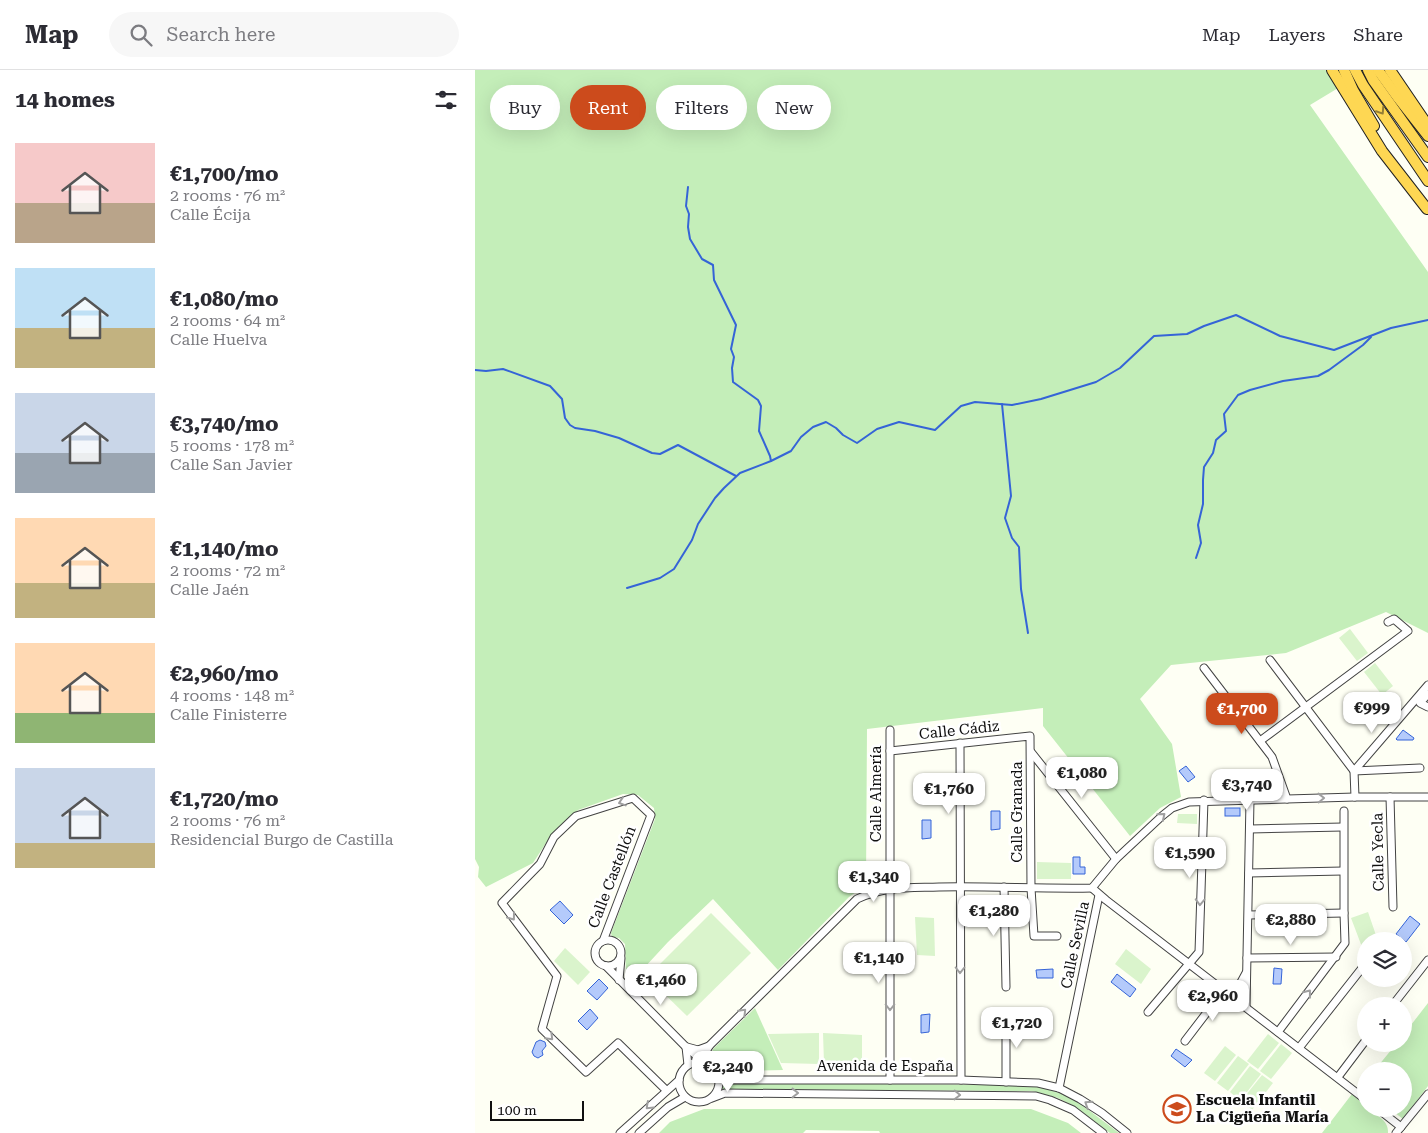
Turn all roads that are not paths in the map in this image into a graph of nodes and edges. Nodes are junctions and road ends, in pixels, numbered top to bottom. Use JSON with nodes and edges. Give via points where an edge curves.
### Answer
{"nodes":[{"id":1,"x":1332,"y":70,"type":"edge"},
{"id":2,"x":1344,"y":70,"type":"edge"},
{"id":3,"x":1355,"y":70,"type":"edge"},
{"id":4,"x":1367,"y":70,"type":"edge"},
{"id":5,"x":1378,"y":70,"type":"edge"},
{"id":6,"x":1390,"y":70,"type":"edge"},
{"id":7,"x":1428,"y":126,"type":"edge"},
{"id":8,"x":1428,"y":136,"type":"edge"},
{"id":9,"x":1428,"y":157,"type":"edge"},
{"id":10,"x":1428,"y":181,"type":"edge"},
{"id":11,"x":1427,"y":210,"type":"edge"},
{"id":12,"x":1388,"y":622,"type":"dead end"},
{"id":13,"x":1270,"y":660,"type":"dead end"},
{"id":14,"x":1204,"y":668,"type":"dead end"},
{"id":15,"x":1428,"y":685,"type":"edge"},
{"id":16,"x":1428,"y":694,"type":"edge"},
{"id":17,"x":1306,"y":707,"type":"junction"},
{"id":18,"x":1428,"y":707,"type":"edge"},
{"id":19,"x":890,"y":730,"type":"dead end"},
{"id":20,"x":1030,"y":736,"type":"joint"},
{"id":21,"x":1260,"y":741,"type":"junction"},
{"id":22,"x":960,"y":743,"type":"junction"},
{"id":23,"x":890,"y":751,"type":"junction"},
{"id":24,"x":1031,"y":752,"type":"junction"},
{"id":25,"x":1420,"y":768,"type":"dead end"},
{"id":26,"x":1354,"y":771,"type":"junction"},
{"id":27,"x":1428,"y":791,"type":"edge"},
{"id":28,"x":1355,"y":797,"type":"junction"},
{"id":29,"x":1391,"y":797,"type":"junction"},
{"id":30,"x":1425,"y":797,"type":"edge"},
{"id":31,"x":1287,"y":799,"type":"junction"},
{"id":32,"x":1203,"y":800,"type":"junction"},
{"id":33,"x":1250,"y":800,"type":"junction"},
{"id":34,"x":1344,"y":811,"type":"dead end"},
{"id":35,"x":1343,"y":827,"type":"junction"},
{"id":36,"x":1251,"y":829,"type":"junction"},
{"id":37,"x":1116,"y":859,"type":"junction"},
{"id":38,"x":1343,"y":871,"type":"junction"},
{"id":39,"x":1249,"y":873,"type":"junction"},
{"id":40,"x":960,"y":887,"type":"junction"},
{"id":41,"x":1004,"y":887,"type":"junction"},
{"id":42,"x":890,"y":888,"type":"junction"},
{"id":43,"x":1031,"y":888,"type":"junction"},
{"id":44,"x":1092,"y":888,"type":"junction"},
{"id":45,"x":1099,"y":895,"type":"junction"},
{"id":46,"x":1393,"y":907,"type":"dead end"},
{"id":47,"x":1343,"y":913,"type":"junction"},
{"id":48,"x":1249,"y":915,"type":"junction"},
{"id":49,"x":1057,"y":936,"type":"dead end"},
{"id":50,"x":603,"y":941,"type":"junction"},
{"id":51,"x":621,"y":956,"type":"junction"},
{"id":52,"x":1336,"y":957,"type":"junction"},
{"id":53,"x":1247,"y":958,"type":"junction"},
{"id":54,"x":1428,"y":960,"type":"edge"},
{"id":55,"x":1189,"y":963,"type":"junction"},
{"id":56,"x":606,"y":966,"type":"junction"},
{"id":57,"x":1247,"y":973,"type":"junction"},
{"id":58,"x":1357,"y":974,"type":"edge"},
{"id":59,"x":619,"y":980,"type":"junction"},
{"id":60,"x":1006,"y":986,"type":"dead end"},
{"id":61,"x":1224,"y":990,"type":"junction"},
{"id":62,"x":1233,"y":997,"type":"junction"},
{"id":63,"x":1399,"y":997,"type":"edge"},
{"id":64,"x":1246,"y":1007,"type":"junction"},
{"id":65,"x":1149,"y":1012,"type":"dead end"},
{"id":66,"x":1044,"y":1015,"type":"dead end"},
{"id":67,"x":987,"y":1016,"type":"dead end"},
{"id":68,"x":1005,"y":1016,"type":"junction"},
{"id":69,"x":1278,"y":1032,"type":"junction"},
{"id":70,"x":1185,"y":1041,"type":"dead end"},
{"id":71,"x":709,"y":1046,"type":"junction"},
{"id":72,"x":686,"y":1047,"type":"junction"},
{"id":73,"x":1299,"y":1048,"type":"junction"},
{"id":74,"x":1357,"y":1052,"type":"edge"},
{"id":75,"x":706,"y":1063,"type":"junction"},
{"id":76,"x":688,"y":1065,"type":"junction"},
{"id":77,"x":1338,"y":1077,"type":"junction"},
{"id":78,"x":719,"y":1078,"type":"junction"},
{"id":79,"x":679,"y":1080,"type":"junction"},
{"id":80,"x":890,"y":1080,"type":"junction"},
{"id":81,"x":961,"y":1080,"type":"junction"},
{"id":82,"x":1006,"y":1082,"type":"junction"},
{"id":83,"x":1059,"y":1088,"type":"junction"},
{"id":84,"x":667,"y":1090,"type":"junction"},
{"id":85,"x":1357,"y":1093,"type":"edge"},
{"id":86,"x":1428,"y":1094,"type":"edge"},
{"id":87,"x":685,"y":1097,"type":"junction"},
{"id":88,"x":712,"y":1098,"type":"junction"},
{"id":89,"x":1386,"y":1117,"type":"edge"},
{"id":90,"x":635,"y":1120,"type":"junction"},
{"id":91,"x":1399,"y":1130,"type":"edge"},
{"id":92,"x":620,"y":1133,"type":"edge"},
{"id":93,"x":627,"y":1133,"type":"edge"},
{"id":94,"x":639,"y":1133,"type":"edge"},
{"id":95,"x":1103,"y":1133,"type":"edge"},
{"id":96,"x":1127,"y":1133,"type":"edge"}],
"edges":[{"from":1,"to":11,"type":"highway","via":[[1382,151]]},
{"from":2,"to":11,"type":"highway","via":[[1386,147]]},
{"from":3,"to":10,"type":"highway","one_way":true},
{"from":4,"to":9,"type":"highway"},
{"from":5,"to":8,"type":"highway"},
{"from":6,"to":7,"type":"highway"},
{"from":12,"to":17,"type":"street","via":[[1394,618],[1408,631]]},
{"from":13,"to":17,"type":"street"},
{"from":14,"to":21,"type":"street"},
{"from":15,"to":26,"type":"street"},
{"from":16,"to":18,"type":"street","via":[[1420,702]]},
{"from":17,"to":21,"type":"street"},
{"from":17,"to":26,"type":"street"},
{"from":19,"to":23,"type":"street","name":"Calle Almería"},
{"from":20,"to":22,"type":"street","name":"Calle Cádiz"},
{"from":20,"to":24,"type":"street","name":"Calle Granada"},
{"from":21,"to":31,"type":"street","via":[[1272,757]]},
{"from":22,"to":23,"type":"street","name":"Calle Cádiz"},
{"from":22,"to":40,"type":"street"},
{"from":23,"to":42,"type":"street","name":"Calle Almería"},
{"from":24,"to":37,"type":"street"},
{"from":24,"to":43,"type":"street","name":"Calle Granada"},
{"from":25,"to":26,"type":"street"},
{"from":26,"to":28,"type":"street"},
{"from":27,"to":30,"type":"street"},
{"from":28,"to":29,"type":"street"},
{"from":31,"to":28,"type":"street","one_way":true},
{"from":29,"to":30,"type":"street"},
{"from":29,"to":46,"type":"street","name":"Calle Yecla"},
{"from":31,"to":33,"type":"street"},
{"from":32,"to":33,"type":"street"},
{"from":37,"to":32,"type":"street","one_way":true,"via":[[1172,808]]},
{"from":32,"to":55,"type":"street","one_way":true,"via":[[1199,952]]},
{"from":33,"to":36,"type":"street"},
{"from":34,"to":35,"type":"street"},
{"from":35,"to":36,"type":"street"},
{"from":35,"to":38,"type":"street"},
{"from":36,"to":39,"type":"street"},
{"from":37,"to":44,"type":"street"},
{"from":38,"to":39,"type":"street"},
{"from":38,"to":47,"type":"street"},
{"from":39,"to":48,"type":"street"},
{"from":40,"to":41,"type":"street"},
{"from":40,"to":42,"type":"street"},
{"from":40,"to":81,"type":"street","one_way":true},
{"from":41,"to":43,"type":"street"},
{"from":41,"to":60,"type":"street"},
{"from":71,"to":42,"type":"street","one_way":true,"via":[[857,899]]},
{"from":42,"to":80,"type":"street","name":"Calle Almería","one_way":true},
{"from":43,"to":44,"type":"street"},
{"from":43,"to":49,"type":"street","name":"Calle Granada","via":[[1034,936]]},
{"from":44,"to":45,"type":"street"},
{"from":45,"to":55,"type":"street"},
{"from":45,"to":83,"type":"street","name":"Calle Sevilla"},
{"from":47,"to":48,"type":"street"},
{"from":47,"to":52,"type":"street","via":[[1345,944]]},
{"from":48,"to":53,"type":"street"},
{"from":50,"to":51,"type":"street","via":[[618,944]]},
{"from":50,"to":56,"type":"street","via":[[595,952],[596,959]]},
{"from":50,"to":84,"type":"street","name":"Calle Castellón","one_way":true,"via":[[651,815],[633,798],[576,816],[555,837],[540,864],[502,903],[557,976],[542,1029],[585,1072],[618,1043]]},
{"from":51,"to":56,"type":"street","via":[[616,963]]},
{"from":51,"to":59,"type":"street"},
{"from":52,"to":53,"type":"street"},
{"from":69,"to":52,"type":"street","one_way":true},
{"from":53,"to":57,"type":"street"},
{"from":54,"to":63,"type":"street"},
{"from":55,"to":61,"type":"street"},
{"from":55,"to":65,"type":"street"},
{"from":56,"to":59,"type":"street"},
{"from":57,"to":62,"type":"street"},
{"from":57,"to":64,"type":"street"},
{"from":58,"to":73,"type":"street"},
{"from":59,"to":72,"type":"street"},
{"from":61,"to":62,"type":"street"},
{"from":61,"to":70,"type":"street"},
{"from":62,"to":64,"type":"street"},
{"from":64,"to":69,"type":"street"},
{"from":66,"to":68,"type":"street"},
{"from":67,"to":68,"type":"street"},
{"from":68,"to":82,"type":"street"},
{"from":69,"to":73,"type":"street"},
{"from":71,"to":72,"type":"street","via":[[698,1050]]},
{"from":71,"to":75,"type":"street","via":[[705,1054]]},
{"from":72,"to":75,"type":"street"},
{"from":72,"to":76,"type":"street"},
{"from":73,"to":77,"type":"street"},
{"from":74,"to":77,"type":"street"},
{"from":75,"to":76,"type":"street","via":[[699,1061]]},
{"from":75,"to":78,"type":"street","via":[[713,1067]]},
{"from":76,"to":79,"type":"street"},
{"from":77,"to":85,"type":"street"},
{"from":78,"to":80,"type":"street","name":"Avenida de España"},
{"from":78,"to":88,"type":"street","via":[[719,1086]]},
{"from":79,"to":84,"type":"street"},
{"from":79,"to":87,"type":"street"},
{"from":80,"to":81,"type":"street","name":"Avenida de España"},
{"from":81,"to":82,"type":"street","name":"Avenida de España"},
{"from":82,"to":83,"type":"street","name":"Avenida de España","via":[[1038,1083]]},
{"from":96,"to":83,"type":"street","name":"Avenida de España","one_way":true,"via":[[1102,1113]]},
{"from":84,"to":90,"type":"street","one_way":true},
{"from":86,"to":91,"type":"street"},
{"from":87,"to":88,"type":"street","via":[[698,1102]]},
{"from":87,"to":94,"type":"street","via":[[668,1106]]},
{"from":88,"to":95,"type":"street","name":"Avenida de España","one_way":true,"via":[[725,1093],[1036,1096],[1073,1110]]},
{"from":89,"to":91,"type":"street"},
{"from":90,"to":92,"type":"street"},
{"from":90,"to":93,"type":"street"}]}
